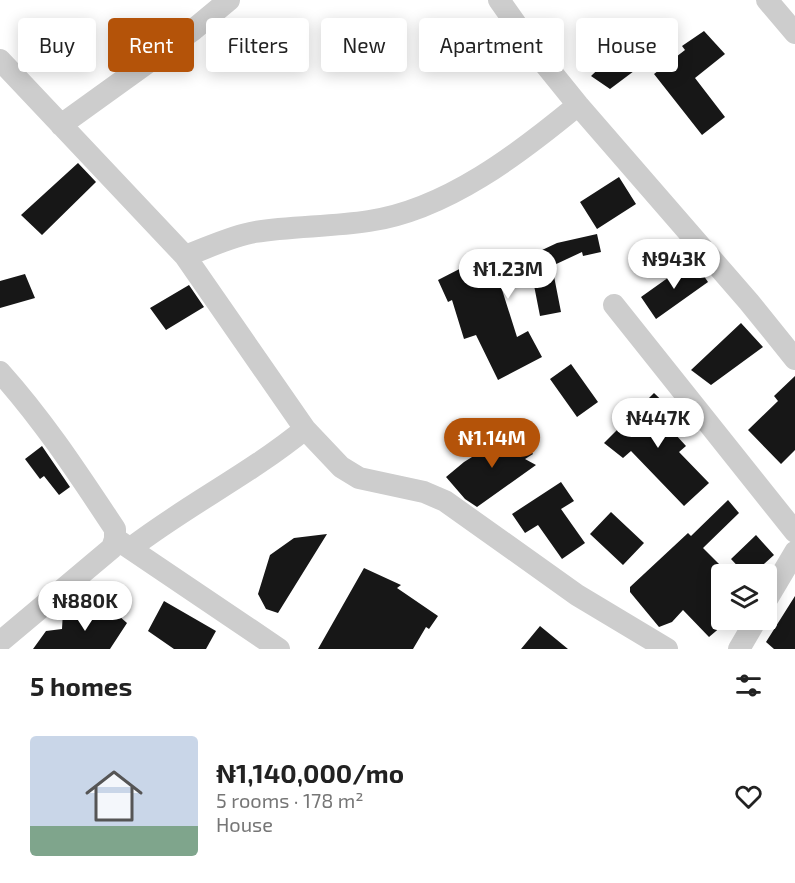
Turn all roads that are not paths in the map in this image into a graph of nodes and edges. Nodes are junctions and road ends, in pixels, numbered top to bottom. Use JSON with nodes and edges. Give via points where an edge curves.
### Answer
{"nodes":[{"id":1,"x":230,"y":0,"type":"edge"},
{"id":2,"x":499,"y":0,"type":"edge"},
{"id":3,"x":767,"y":0,"type":"edge"},
{"id":4,"x":795,"y":33,"type":"edge"},
{"id":5,"x":0,"y":60,"type":"edge"},
{"id":6,"x":579,"y":105,"type":"junction"},
{"id":7,"x":61,"y":125,"type":"junction"},
{"id":8,"x":185,"y":256,"type":"junction"},
{"id":9,"x":614,"y":305,"type":"dead end"},
{"id":10,"x":795,"y":359,"type":"edge"},
{"id":11,"x":0,"y":372,"type":"edge"},
{"id":12,"x":305,"y":429,"type":"junction"},
{"id":13,"x":795,"y":532,"type":"edge"},
{"id":14,"x":123,"y":543,"type":"junction"},
{"id":15,"x":795,"y":552,"type":"edge"},
{"id":16,"x":777,"y":582,"type":"edge"},
{"id":17,"x":750,"y":630,"type":"edge"},
{"id":18,"x":0,"y":642,"type":"edge"},
{"id":19,"x":279,"y":649,"type":"edge"},
{"id":20,"x":667,"y":649,"type":"edge"},
{"id":21,"x":739,"y":649,"type":"edge"}],
"edges":[{"from":1,"to":7,"type":"street"},
{"from":2,"to":6,"type":"street"},
{"from":3,"to":4,"type":"street"},
{"from":5,"to":7,"type":"street"},
{"from":6,"to":8,"type":"street","via":[[494,170],[412,210],[370,221],[253,232]]},
{"from":6,"to":10,"type":"street"},
{"from":7,"to":8,"type":"street"},
{"from":8,"to":12,"type":"street"},
{"from":9,"to":13,"type":"street"},
{"from":11,"to":14,"type":"street","via":[[70,460]]},
{"from":12,"to":14,"type":"street","via":[[275,454],[157,528]]},
{"from":12,"to":20,"type":"street","via":[[341,467],[359,478],[424,492],[445,501],[567,588]]},
{"from":14,"to":18,"type":"street","via":[[112,548]]},
{"from":14,"to":19,"type":"street"},
{"from":15,"to":16,"type":"street"},
{"from":17,"to":21,"type":"street"}]}
